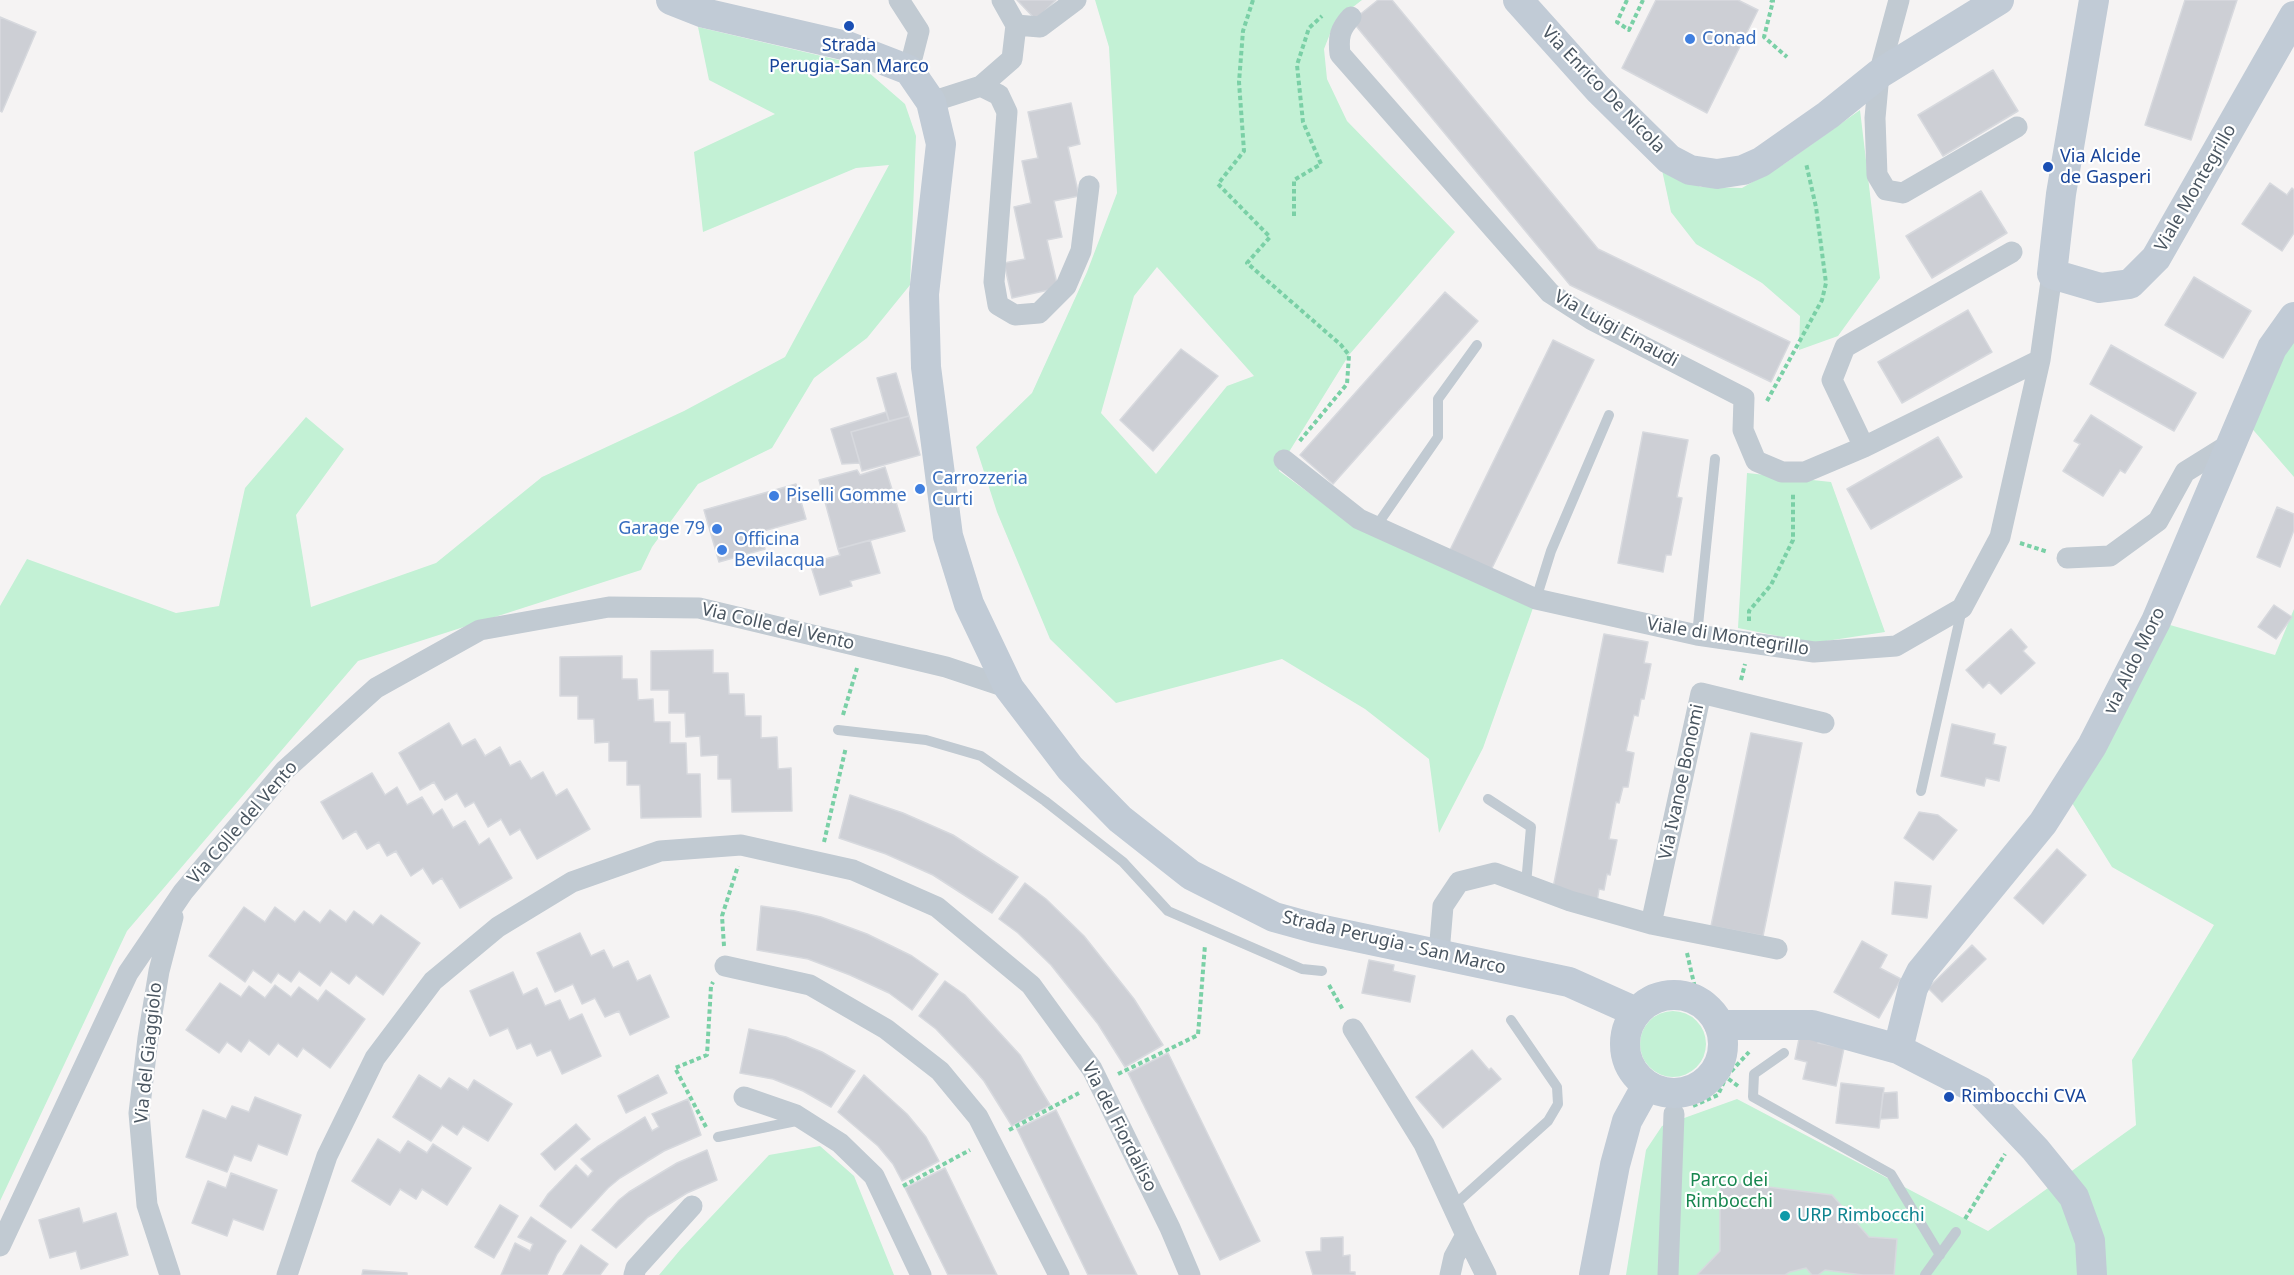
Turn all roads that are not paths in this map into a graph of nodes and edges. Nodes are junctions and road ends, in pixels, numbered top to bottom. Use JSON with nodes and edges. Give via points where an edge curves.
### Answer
{"nodes":[{"id":1,"x":671,"y":0,"type":"edge"},
{"id":2,"x":899,"y":0,"type":"edge"},
{"id":3,"x":1002,"y":0,"type":"edge"},
{"id":4,"x":1076,"y":0,"type":"edge"},
{"id":5,"x":1518,"y":0,"type":"edge"},
{"id":6,"x":1899,"y":0,"type":"edge"},
{"id":7,"x":1999,"y":0,"type":"edge"},
{"id":8,"x":2094,"y":0,"type":"edge"},
{"id":9,"x":1351,"y":16,"type":"dead end"},
{"id":10,"x":2294,"y":16,"type":"edge"},
{"id":11,"x":1016,"y":25,"type":"junction"},
{"id":12,"x":909,"y":70,"type":"junction"},
{"id":13,"x":1879,"y":74,"type":"junction"},
{"id":14,"x":981,"y":86,"type":"junction"},
{"id":15,"x":931,"y":102,"type":"junction"},
{"id":16,"x":2017,"y":127,"type":"dead end"},
{"id":17,"x":1089,"y":186,"type":"dead end"},
{"id":18,"x":2012,"y":252,"type":"dead end"},
{"id":19,"x":2052,"y":274,"type":"junction"},
{"id":20,"x":2294,"y":317,"type":"edge"},
{"id":21,"x":1477,"y":345,"type":"dead end"},
{"id":22,"x":2040,"y":360,"type":"junction"},
{"id":23,"x":1609,"y":416,"type":"dead end"},
{"id":24,"x":2230,"y":444,"type":"junction"},
{"id":25,"x":1864,"y":447,"type":"junction"},
{"id":26,"x":1715,"y":459,"type":"dead end"},
{"id":27,"x":1284,"y":460,"type":"road end"},
{"id":28,"x":1375,"y":528,"type":"junction"},
{"id":29,"x":2067,"y":558,"type":"road end"},
{"id":30,"x":1536,"y":599,"type":"junction"},
{"id":31,"x":1962,"y":608,"type":"junction"},
{"id":32,"x":1697,"y":635,"type":"junction"},
{"id":33,"x":1009,"y":688,"type":"junction"},
{"id":34,"x":1824,"y":723,"type":"dead end"},
{"id":35,"x":838,"y":730,"type":"road end"},
{"id":36,"x":1921,"y":791,"type":"dead end"},
{"id":37,"x":1488,"y":799,"type":"dead end"},
{"id":38,"x":1526,"y":884,"type":"junction"},
{"id":39,"x":177,"y":902,"type":"junction"},
{"id":40,"x":1651,"y":924,"type":"junction"},
{"id":41,"x":1777,"y":949,"type":"dead end"},
{"id":42,"x":1438,"y":953,"type":"junction"},
{"id":43,"x":725,"y":966,"type":"road end"},
{"id":44,"x":1322,"y":971,"type":"dead end"},
{"id":45,"x":1636,"y":1012,"type":"junction"},
{"id":46,"x":1511,"y":1020,"type":"dead end"},
{"id":47,"x":1719,"y":1025,"type":"junction"},
{"id":48,"x":1353,"y":1029,"type":"dead end"},
{"id":49,"x":1898,"y":1049,"type":"junction"},
{"id":50,"x":1784,"y":1053,"type":"dead end"},
{"id":51,"x":1647,"y":1085,"type":"junction"},
{"id":52,"x":744,"y":1097,"type":"dead end"},
{"id":53,"x":1674,"y":1114,"type":"dead end"},
{"id":54,"x":804,"y":1119,"type":"junction"},
{"id":55,"x":718,"y":1137,"type":"dead end"},
{"id":56,"x":692,"y":1206,"type":"dead end"},
{"id":57,"x":1452,"y":1207,"type":"junction"},
{"id":58,"x":1956,"y":1232,"type":"road end"},
{"id":59,"x":1466,"y":1235,"type":"junction"},
{"id":60,"x":0,"y":1246,"type":"edge"},
{"id":61,"x":1940,"y":1255,"type":"junction"},
{"id":62,"x":170,"y":1275,"type":"edge"},
{"id":63,"x":287,"y":1275,"type":"edge"},
{"id":64,"x":634,"y":1275,"type":"edge"},
{"id":65,"x":921,"y":1275,"type":"edge"},
{"id":66,"x":1059,"y":1275,"type":"edge"},
{"id":67,"x":1190,"y":1275,"type":"edge"},
{"id":68,"x":1450,"y":1275,"type":"edge"},
{"id":69,"x":1486,"y":1275,"type":"edge"},
{"id":70,"x":1594,"y":1275,"type":"edge"},
{"id":71,"x":1668,"y":1275,"type":"edge"},
{"id":72,"x":1925,"y":1275,"type":"edge"},
{"id":73,"x":2092,"y":1275,"type":"edge"}],
"edges":[{"from":1,"to":12,"type":"street","via":[[704,13],[847,46]]},
{"from":2,"to":12,"type":"street","via":[[919,31]]},
{"from":3,"to":11,"type":"street"},
{"from":4,"to":11,"type":"street","via":[[1040,27]]},
{"from":5,"to":13,"type":"street","name":"Via Enrico De Nicola","via":[[1598,89],[1669,159],[1690,170],[1717,174],[1761,162]]},
{"from":6,"to":13,"type":"street"},
{"from":7,"to":13,"type":"street","name":"Via Enrico De Nicola"},
{"from":8,"to":19,"type":"street","via":[[2061,194]]},
{"from":9,"to":25,"type":"street","name":"Via Luigi Einaudi","via":[[1341,28],[1340,54],[1550,293],[1592,320],[1744,398],[1743,430],[1756,461],[1782,472],[1804,472]]},
{"from":10,"to":19,"type":"street","name":"Viale Montegrillo","via":[[2156,258],[2130,284],[2100,288]]},
{"from":11,"to":14,"type":"street","via":[[1012,59]]},
{"from":12,"to":15,"type":"street","name":"Strada Perugia - San Marco"},
{"from":13,"to":16,"type":"street","via":[[1876,175],[1886,189],[1903,193]]},
{"from":14,"to":15,"type":"street"},
{"from":14,"to":17,"type":"street","via":[[999,95],[1007,112],[994,282],[998,305],[1015,315],[1039,313],[1066,286],[1081,251]]},
{"from":15,"to":33,"type":"street","name":"Strada Perugia - San Marco","via":[[941,144],[924,294],[926,367],[935,444],[948,536],[969,604]]},
{"from":18,"to":25,"type":"street","via":[[1845,347],[1832,380]]},
{"from":19,"to":22,"type":"street"},
{"from":20,"to":24,"type":"street","name":"via Aldo Moro","via":[[2271,348]]},
{"from":21,"to":28,"type":"lane","via":[[1438,399],[1438,437]]},
{"from":22,"to":25,"type":"street"},
{"from":22,"to":31,"type":"street","via":[[2000,537]]},
{"from":23,"to":30,"type":"lane","via":[[1551,551]]},
{"from":24,"to":29,"type":"street","via":[[2185,472],[2158,521],[2110,556]]},
{"from":24,"to":49,"type":"street","name":"via Aldo Moro","via":[[2156,621],[2092,746],[2043,823],[1921,972],[1908,1003]]},
{"from":26,"to":32,"type":"lane"},
{"from":27,"to":28,"type":"street","name":"Viale di Montegrillo"},
{"from":28,"to":30,"type":"street","name":"Viale di Montegrillo"},
{"from":30,"to":32,"type":"street","name":"Viale di Montegrillo"},
{"from":31,"to":32,"type":"street","name":"Viale di Montegrillo","via":[[1896,645],[1814,652]]},
{"from":31,"to":36,"type":"lane"},
{"from":33,"to":39,"type":"street","name":"Via Colle del Vento","via":[[946,667],[699,608],[609,607],[480,630],[376,688],[285,770]]},
{"from":33,"to":42,"type":"street","name":"Strada Perugia - San Marco","via":[[1070,768],[1120,819],[1191,875],[1274,917]]},
{"from":34,"to":40,"type":"street","name":"Via Ivanoe Bonomi","via":[[1701,693]]},
{"from":35,"to":44,"type":"lane","via":[[926,740],[981,756],[1123,862],[1168,911],[1302,969]]},
{"from":37,"to":38,"type":"lane","via":[[1532,827]]},
{"from":38,"to":40,"type":"street"},
{"from":38,"to":42,"type":"street","via":[[1495,873],[1459,882],[1443,906]]},
{"from":39,"to":60,"type":"street","name":"Via Colle del Vento","via":[[128,973]]},
{"from":39,"to":62,"type":"street","name":"Via del Giaggiolo","via":[[159,971],[139,1113],[147,1205]]},
{"from":40,"to":41,"type":"street"},
{"from":42,"to":45,"type":"street","name":"Strada Perugia - San Marco","via":[[1569,982]]},
{"from":43,"to":66,"type":"street","via":[[810,985],[886,1029],[940,1071],[978,1118]]},
{"from":45,"to":47,"type":"street","via":[[1665,995],[1682,995],[1711,1011]]},
{"from":45,"to":51,"type":"street","via":[[1627,1026],[1624,1042],[1627,1059]]},
{"from":46,"to":57,"type":"lane","via":[[1557,1087],[1558,1104],[1548,1121]]},
{"from":47,"to":49,"type":"street","via":[[1812,1025]]},
{"from":47,"to":51,"type":"street","via":[[1721,1055],[1716,1070],[1705,1081],[1677,1093]]},
{"from":48,"to":57,"type":"street","via":[[1424,1144]]},
{"from":49,"to":73,"type":"street","via":[[1980,1091],[2035,1149],[2074,1197],[2090,1241]]},
{"from":50,"to":61,"type":"lane","via":[[1754,1074],[1753,1097],[1892,1174]]},
{"from":51,"to":70,"type":"street","via":[[1627,1121]]},
{"from":52,"to":54,"type":"street"},
{"from":53,"to":71,"type":"street"},
{"from":54,"to":55,"type":"lane"},
{"from":54,"to":65,"type":"street","via":[[840,1143],[874,1176]]},
{"from":56,"to":64,"type":"street"},
{"from":57,"to":59,"type":"street"},
{"from":58,"to":61,"type":"lane"},
{"from":59,"to":68,"type":"street"},
{"from":59,"to":69,"type":"street"},
{"from":61,"to":72,"type":"lane"},
{"from":63,"to":67,"type":"street","name":"Via del Fiordaliso","via":[[327,1156],[375,1058],[433,981],[498,927],[572,882],[660,852],[744,845],[853,870],[937,907],[1031,985],[1092,1069]]}]}
